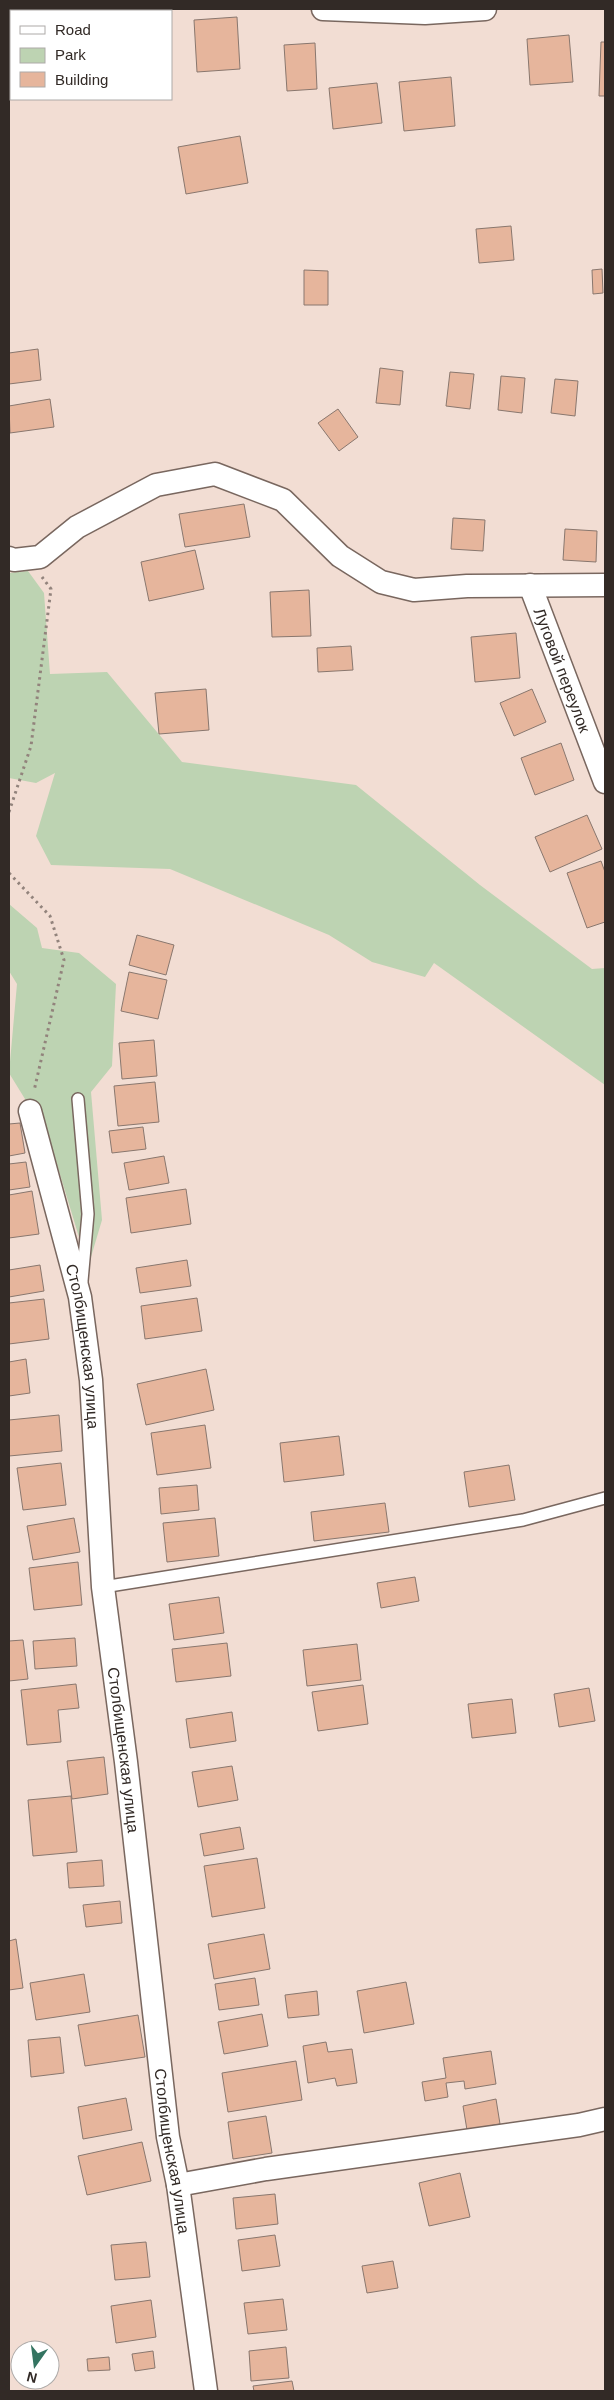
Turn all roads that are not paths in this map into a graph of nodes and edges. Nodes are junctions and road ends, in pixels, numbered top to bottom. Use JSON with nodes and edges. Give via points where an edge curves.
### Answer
{"nodes":[{"id":1,"x":140,"y":9,"type":"edge"},
{"id":2,"x":323,"y":9,"type":"edge"},
{"id":3,"x":485,"y":9,"type":"edge"},
{"id":4,"x":112,"y":10,"type":"edge"},
{"id":5,"x":15,"y":558,"type":"edge"},
{"id":6,"x":530,"y":585,"type":"junction"},
{"id":7,"x":605,"y":585,"type":"edge"},
{"id":8,"x":605,"y":782,"type":"edge"},
{"id":9,"x":78,"y":1099,"type":"dead end"},
{"id":10,"x":30,"y":1111,"type":"road end"},
{"id":11,"x":80,"y":1297,"type":"junction"},
{"id":12,"x":605,"y":1498,"type":"edge"},
{"id":13,"x":103,"y":1587,"type":"junction"},
{"id":14,"x":605,"y":2119,"type":"edge"},
{"id":15,"x":178,"y":2185,"type":"junction"},
{"id":16,"x":206,"y":2391,"type":"edge"}],
"edges":[{"from":1,"to":4,"type":"street"},
{"from":2,"to":3,"type":"street","via":[[425,13]]},
{"from":5,"to":6,"type":"street","via":[[40,557],[77,527],[156,485],[215,474],[283,500],[340,556],[381,582],[414,590]]},
{"from":6,"to":7,"type":"street"},
{"from":6,"to":8,"type":"street","name":"Луговой переулок"},
{"from":9,"to":11,"type":"lane","via":[[88,1214]]},
{"from":10,"to":11,"type":"street","name":"Столбищенская улица"},
{"from":11,"to":13,"type":"street","name":"Столбищенская улица","via":[[91,1380]]},
{"from":12,"to":13,"type":"lane","via":[[523,1520]]},
{"from":13,"to":15,"type":"street","name":"Столбищенская улица","via":[[168,2137]]},
{"from":14,"to":15,"type":"street"},
{"from":15,"to":16,"type":"street","name":"Столбищенская улица"}]}
